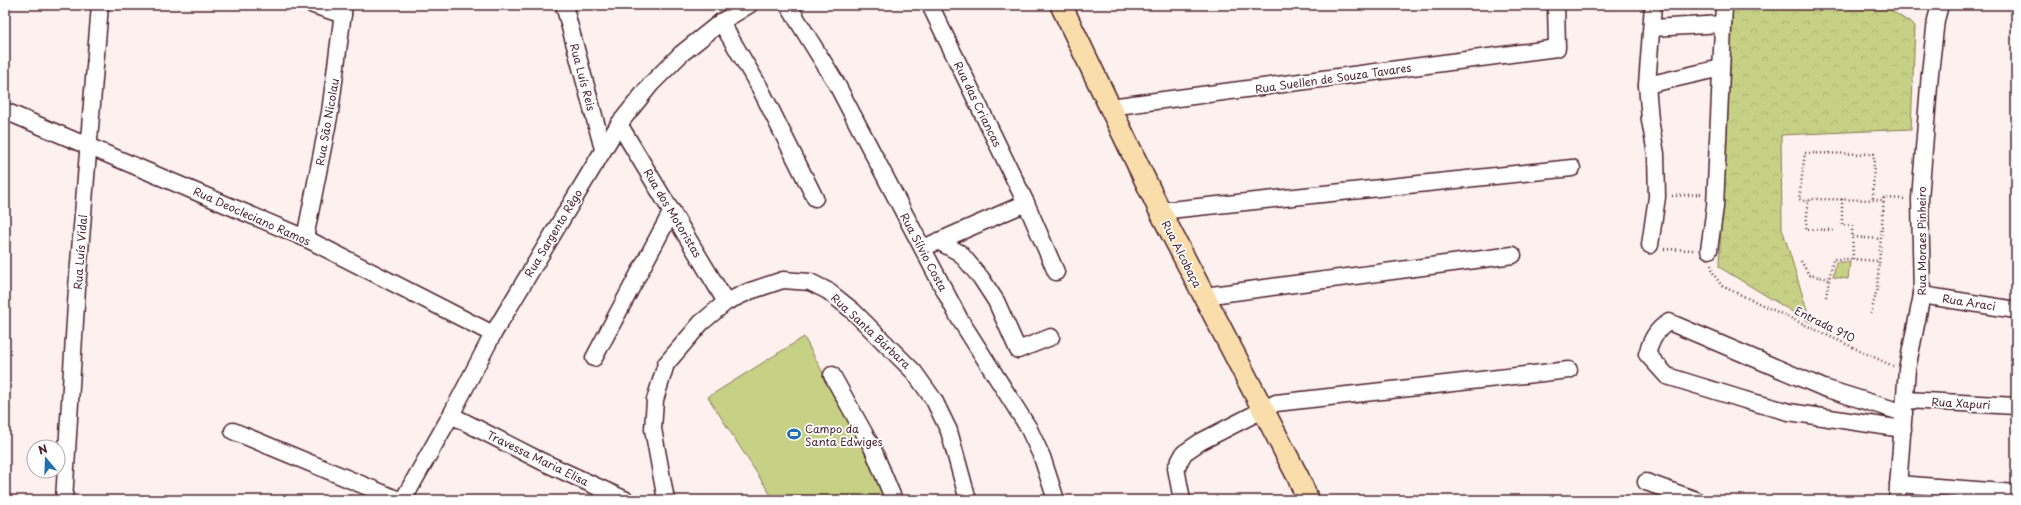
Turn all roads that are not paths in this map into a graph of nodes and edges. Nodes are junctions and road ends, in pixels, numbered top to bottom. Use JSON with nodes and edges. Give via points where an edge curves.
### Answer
{"nodes":[{"id":1,"x":100,"y":5,"type":"edge"},
{"id":2,"x":313,"y":5,"type":"edge"},
{"id":3,"x":564,"y":5,"type":"edge"},
{"id":4,"x":749,"y":5,"type":"edge"},
{"id":5,"x":788,"y":5,"type":"edge"},
{"id":6,"x":930,"y":5,"type":"edge"},
{"id":7,"x":1061,"y":5,"type":"edge"},
{"id":8,"x":1556,"y":5,"type":"edge"},
{"id":9,"x":1653,"y":5,"type":"edge"},
{"id":10,"x":1724,"y":5,"type":"edge"},
{"id":11,"x":1940,"y":5,"type":"edge"},
{"id":12,"x":344,"y":10,"type":"edge"},
{"id":13,"x":721,"y":22,"type":"junction"},
{"id":14,"x":1723,"y":24,"type":"junction"},
{"id":15,"x":1652,"y":28,"type":"junction"},
{"id":16,"x":1721,"y":68,"type":"junction"},
{"id":17,"x":1648,"y":85,"type":"junction"},
{"id":18,"x":1110,"y":108,"type":"junction"},
{"id":19,"x":5,"y":111,"type":"edge"},
{"id":20,"x":619,"y":124,"type":"junction"},
{"id":21,"x":88,"y":145,"type":"junction"},
{"id":22,"x":603,"y":149,"type":"junction"},
{"id":23,"x":1572,"y":168,"type":"dead end"},
{"id":24,"x":815,"y":198,"type":"dead end"},
{"id":25,"x":1026,"y":203,"type":"junction"},
{"id":26,"x":672,"y":211,"type":"junction"},
{"id":27,"x":1160,"y":211,"type":"junction"},
{"id":28,"x":305,"y":238,"type":"junction"},
{"id":29,"x":938,"y":241,"type":"junction"},
{"id":30,"x":1650,"y":245,"type":"road end"},
{"id":31,"x":922,"y":248,"type":"junction"},
{"id":32,"x":1709,"y":250,"type":"road end"},
{"id":33,"x":1513,"y":255,"type":"dead end"},
{"id":34,"x":1056,"y":272,"type":"dead end"},
{"id":35,"x":1922,"y":295,"type":"junction"},
{"id":36,"x":1204,"y":296,"type":"junction"},
{"id":37,"x":726,"y":302,"type":"junction"},
{"id":38,"x":2016,"y":310,"type":"edge"},
{"id":39,"x":493,"y":334,"type":"junction"},
{"id":40,"x":1051,"y":337,"type":"dead end"},
{"id":41,"x":594,"y":358,"type":"dead end"},
{"id":42,"x":1569,"y":370,"type":"dead end"},
{"id":43,"x":832,"y":375,"type":"dead end"},
{"id":44,"x":1905,"y":406,"type":"junction"},
{"id":45,"x":2016,"y":406,"type":"edge"},
{"id":46,"x":1262,"y":410,"type":"junction"},
{"id":47,"x":451,"y":415,"type":"junction"},
{"id":48,"x":1903,"y":429,"type":"junction"},
{"id":49,"x":233,"y":431,"type":"dead end"},
{"id":50,"x":1646,"y":482,"type":"dead end"},
{"id":51,"x":1898,"y":484,"type":"junction"},
{"id":52,"x":2016,"y":493,"type":"edge"},
{"id":53,"x":64,"y":500,"type":"edge"},
{"id":54,"x":399,"y":500,"type":"edge"},
{"id":55,"x":403,"y":500,"type":"edge"},
{"id":56,"x":626,"y":500,"type":"edge"},
{"id":57,"x":666,"y":500,"type":"edge"},
{"id":58,"x":894,"y":500,"type":"edge"},
{"id":59,"x":968,"y":500,"type":"edge"},
{"id":60,"x":1056,"y":500,"type":"edge"},
{"id":61,"x":1182,"y":500,"type":"edge"},
{"id":62,"x":1308,"y":500,"type":"edge"},
{"id":63,"x":1696,"y":500,"type":"edge"},
{"id":64,"x":1897,"y":500,"type":"edge"}],
"edges":[{"from":1,"to":21,"type":"street","name":"Rua Luís Vidal"},
{"from":2,"to":12,"type":"street"},
{"from":3,"to":22,"type":"street","name":"Rua Luís Reis"},
{"from":4,"to":13,"type":"street","name":"Rua Sargento Rêgo"},
{"from":5,"to":31,"type":"street","name":"Rua Sílvio Costa","via":[[835,81]]},
{"from":6,"to":25,"type":"street","name":"Rua das Criancas"},
{"from":7,"to":18,"type":"main road","name":"Rua Alcobaça"},
{"from":8,"to":18,"type":"street","name":"Rua Suellen de Souza Tavares","via":[[1557,48]]},
{"from":9,"to":15,"type":"street"},
{"from":10,"to":14,"type":"street"},
{"from":11,"to":35,"type":"street","name":"Rua Moraes Pinheiro","via":[[1930,73],[1920,199]]},
{"from":12,"to":28,"type":"street","name":"Rua São Nicolau","via":[[330,112]]},
{"from":13,"to":20,"type":"street","name":"Rua Sargento Rêgo","via":[[680,54],[651,84]]},
{"from":13,"to":24,"type":"street","via":[[760,88]]},
{"from":14,"to":15,"type":"street"},
{"from":14,"to":16,"type":"street"},
{"from":15,"to":17,"type":"street"},
{"from":16,"to":17,"type":"street"},
{"from":16,"to":32,"type":"street","via":[[1716,193]]},
{"from":17,"to":30,"type":"street","via":[[1650,120],[1656,154],[1657,197]]},
{"from":18,"to":27,"type":"main road","name":"Rua Alcobaça"},
{"from":19,"to":21,"type":"street","name":"Rua Deocleciano Ramos"},
{"from":20,"to":22,"type":"street","name":"Rua Sargento Rêgo"},
{"from":20,"to":26,"type":"street","name":"Rua dos Motoristas"},
{"from":21,"to":28,"type":"street","name":"Rua Deocleciano Ramos"},
{"from":21,"to":53,"type":"street","name":"Rua Luís Vidal"},
{"from":22,"to":39,"type":"street","name":"Rua Sargento Rêgo"},
{"from":23,"to":27,"type":"street"},
{"from":25,"to":29,"type":"street"},
{"from":25,"to":34,"type":"street","name":"Rua das Criancas"},
{"from":26,"to":37,"type":"street","name":"Rua dos Motoristas"},
{"from":26,"to":41,"type":"street"},
{"from":27,"to":36,"type":"main road","name":"Rua Alcobaça"},
{"from":28,"to":39,"type":"street","name":"Rua Deocleciano Ramos"},
{"from":29,"to":31,"type":"street"},
{"from":29,"to":40,"type":"street","via":[[960,253],[981,278],[996,301],[1018,350]]},
{"from":31,"to":60,"type":"street","name":"Rua Sílvio Costa","via":[[959,318],[1028,427],[1042,457]]},
{"from":33,"to":36,"type":"street"},
{"from":35,"to":38,"type":"street","name":"Rua Araci"},
{"from":35,"to":44,"type":"street","name":"Rua Moraes Pinheiro","via":[[1907,369]]},
{"from":36,"to":46,"type":"main road","name":"Rua Alcobaça"},
{"from":37,"to":57,"type":"street","name":"Rua Santa Bárbara","via":[[701,323],[666,364],[655,400],[653,429]]},
{"from":37,"to":59,"type":"street","name":"Rua Santa Bárbara","via":[[784,280],[810,282],[828,291],[853,311],[914,372],[934,400],[949,431]]},
{"from":39,"to":47,"type":"street","name":"Rua Sargento Rêgo"},
{"from":42,"to":46,"type":"street","via":[[1276,402]]},
{"from":43,"to":58,"type":"street","via":[[872,447]]},
{"from":44,"to":45,"type":"street","name":"Rua Xapuri"},
{"from":44,"to":48,"type":"street","name":"Rua Moraes Pinheiro"},
{"from":44,"to":48,"type":"street","name":"Rua Xapuri","via":[[1824,388],[1669,322],[1661,326],[1650,342],[1647,354],[1667,376],[1745,400],[1789,412]]},
{"from":46,"to":61,"type":"street","via":[[1200,442],[1184,454],[1176,468]]},
{"from":46,"to":62,"type":"main road","name":"Rua Alcobaça"},
{"from":47,"to":55,"type":"street","name":"Rua Sargento Rêgo"},
{"from":47,"to":56,"type":"street","name":"Travessa Maria Elisa","via":[[541,461]]},
{"from":48,"to":51,"type":"street","name":"Rua Moraes Pinheiro"},
{"from":49,"to":54,"type":"street"},
{"from":50,"to":63,"type":"street"},
{"from":51,"to":52,"type":"street"},
{"from":51,"to":64,"type":"street","name":"Rua Moraes Pinheiro"}]}
